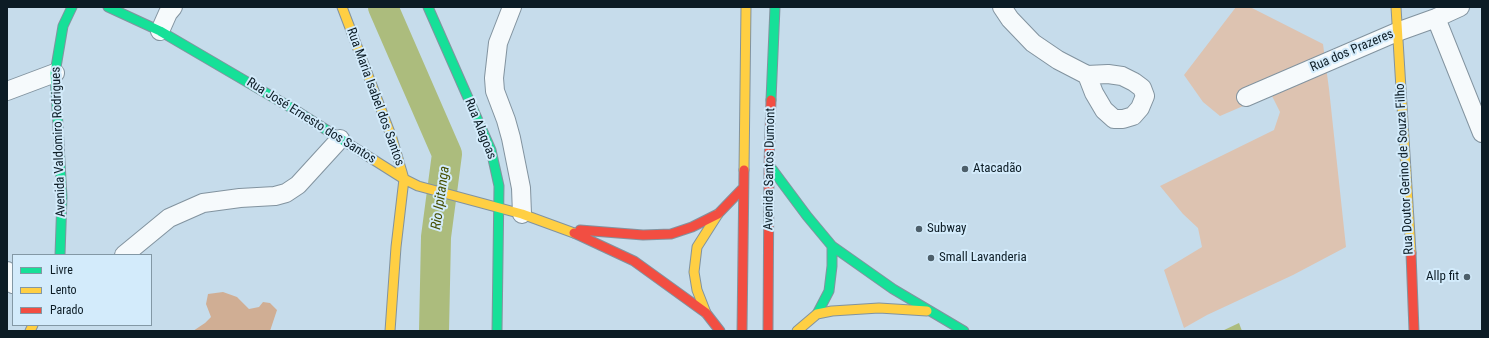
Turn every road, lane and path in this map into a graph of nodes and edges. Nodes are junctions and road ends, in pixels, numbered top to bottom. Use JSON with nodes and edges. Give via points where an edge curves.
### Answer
{"nodes":[{"id":1,"x":72,"y":7,"type":"edge"},
{"id":2,"x":108,"y":7,"type":"edge"},
{"id":3,"x":173,"y":7,"type":"edge"},
{"id":4,"x":342,"y":7,"type":"edge"},
{"id":5,"x":428,"y":7,"type":"edge"},
{"id":6,"x":512,"y":7,"type":"edge"},
{"id":7,"x":746,"y":7,"type":"edge"},
{"id":8,"x":774,"y":7,"type":"edge"},
{"id":9,"x":1002,"y":7,"type":"edge"},
{"id":10,"x":1396,"y":7,"type":"edge"},
{"id":11,"x":1460,"y":7,"type":"edge"},
{"id":12,"x":1436,"y":18,"type":"junction"},
{"id":13,"x":160,"y":31,"type":"junction"},
{"id":14,"x":1397,"y":32,"type":"junction"},
{"id":15,"x":55,"y":74,"type":"junction"},
{"id":16,"x":1087,"y":75,"type":"junction"},
{"id":17,"x":7,"y":91,"type":"edge"},
{"id":18,"x":1246,"y":97,"type":"dead end"},
{"id":19,"x":1482,"y":133,"type":"edge"},
{"id":20,"x":340,"y":139,"type":"junction"},
{"id":21,"x":769,"y":165,"type":"junction"},
{"id":22,"x":404,"y":179,"type":"junction"},
{"id":23,"x":743,"y":188,"type":"junction"},
{"id":24,"x":498,"y":208,"type":"junction"},
{"id":25,"x":522,"y":214,"type":"junction"},
{"id":26,"x":718,"y":214,"type":"junction"},
{"id":27,"x":565,"y":229,"type":"junction"},
{"id":28,"x":832,"y":246,"type":"junction"},
{"id":29,"x":60,"y":254,"type":"edge"},
{"id":30,"x":125,"y":254,"type":"edge"},
{"id":31,"x":7,"y":271,"type":"edge"},
{"id":32,"x":12,"y":282,"type":"edge"},
{"id":33,"x":929,"y":311,"type":"junction"},
{"id":34,"x":706,"y":314,"type":"junction"},
{"id":35,"x":817,"y":314,"type":"junction"},
{"id":36,"x":390,"y":331,"type":"edge"},
{"id":37,"x":497,"y":331,"type":"edge"},
{"id":38,"x":720,"y":331,"type":"edge"},
{"id":39,"x":742,"y":331,"type":"edge"},
{"id":40,"x":768,"y":331,"type":"edge"},
{"id":41,"x":797,"y":331,"type":"edge"},
{"id":42,"x":964,"y":331,"type":"edge"},
{"id":43,"x":1414,"y":331,"type":"edge"}],
"edges":[{"from":1,"to":15,"type":"main road","name":"Avenida Valdomiro Rodrigues","via":[[63,26]]},
{"from":2,"to":13,"type":"main road","name":"Rua José Ernesto dos Santos"},
{"from":3,"to":13,"type":"street"},
{"from":4,"to":22,"type":"main road","name":"Rua Maria Isabel dos Santos","via":[[392,138]]},
{"from":5,"to":24,"type":"main road","name":"Rua Alagoas","via":[[491,150],[499,186]]},
{"from":6,"to":25,"type":"street","via":[[498,43],[494,78],[495,91],[511,138],[521,188]]},
{"from":7,"to":23,"type":"main road","name":"Avenida Santos Dumont"},
{"from":8,"to":21,"type":"main road","name":"Avenida Santos Dumont"},
{"from":9,"to":16,"type":"street","via":[[1033,43]]},
{"from":10,"to":14,"type":"main road","name":"Rua Doutor Gerino de Souza Filho"},
{"from":11,"to":12,"type":"street","name":"Rua dos Prazeres"},
{"from":12,"to":14,"type":"street","name":"Rua dos Prazeres"},
{"from":12,"to":19,"type":"street"},
{"from":13,"to":20,"type":"main road","name":"Rua José Ernesto dos Santos"},
{"from":14,"to":18,"type":"street","name":"Rua dos Prazeres"},
{"from":14,"to":43,"type":"main road","name":"Rua Doutor Gerino de Souza Filho"},
{"from":15,"to":17,"type":"street"},
{"from":15,"to":29,"type":"main road","name":"Avenida Valdomiro Rodrigues","via":[[62,197]]},
{"from":16,"to":16,"type":"street","via":[[1122,76],[1134,82],[1142,88],[1145,96],[1140,108],[1133,116],[1114,119],[1104,110]]},
{"from":20,"to":22,"type":"main road","name":"Rua José Ernesto dos Santos"},
{"from":20,"to":30,"type":"street","via":[[298,184],[286,193],[203,203],[169,218]]},
{"from":21,"to":28,"type":"main road"},
{"from":21,"to":40,"type":"main road","name":"Avenida Santos Dumont"},
{"from":22,"to":24,"type":"main road","name":"Rua José Ernesto dos Santos","via":[[418,186]]},
{"from":22,"to":36,"type":"main road","name":"Rua Maria Isabel dos Santos"},
{"from":23,"to":26,"type":"main road","name":"Rua José Ernesto dos Santos"},
{"from":23,"to":39,"type":"main road","name":"Avenida Santos Dumont"},
{"from":24,"to":25,"type":"main road","name":"Rua José Ernesto dos Santos"},
{"from":24,"to":37,"type":"main road","name":"Rua Alagoas"},
{"from":25,"to":27,"type":"main road","name":"Rua José Ernesto dos Santos"},
{"from":26,"to":27,"type":"main road","name":"Rua José Ernesto dos Santos","via":[[671,234],[643,235]]},
{"from":26,"to":34,"type":"main road","via":[[697,247],[694,272],[697,290]]},
{"from":27,"to":34,"type":"main road","name":"Rua José Ernesto dos Santos","via":[[634,260]]},
{"from":28,"to":33,"type":"main road"},
{"from":28,"to":35,"type":"main road","via":[[829,292]]},
{"from":31,"to":32,"type":"street"},
{"from":33,"to":35,"type":"main road","via":[[879,308]]},
{"from":33,"to":42,"type":"main road"},
{"from":34,"to":38,"type":"main road","name":"Rua José Ernesto dos Santos"},
{"from":35,"to":41,"type":"main road"}]}
